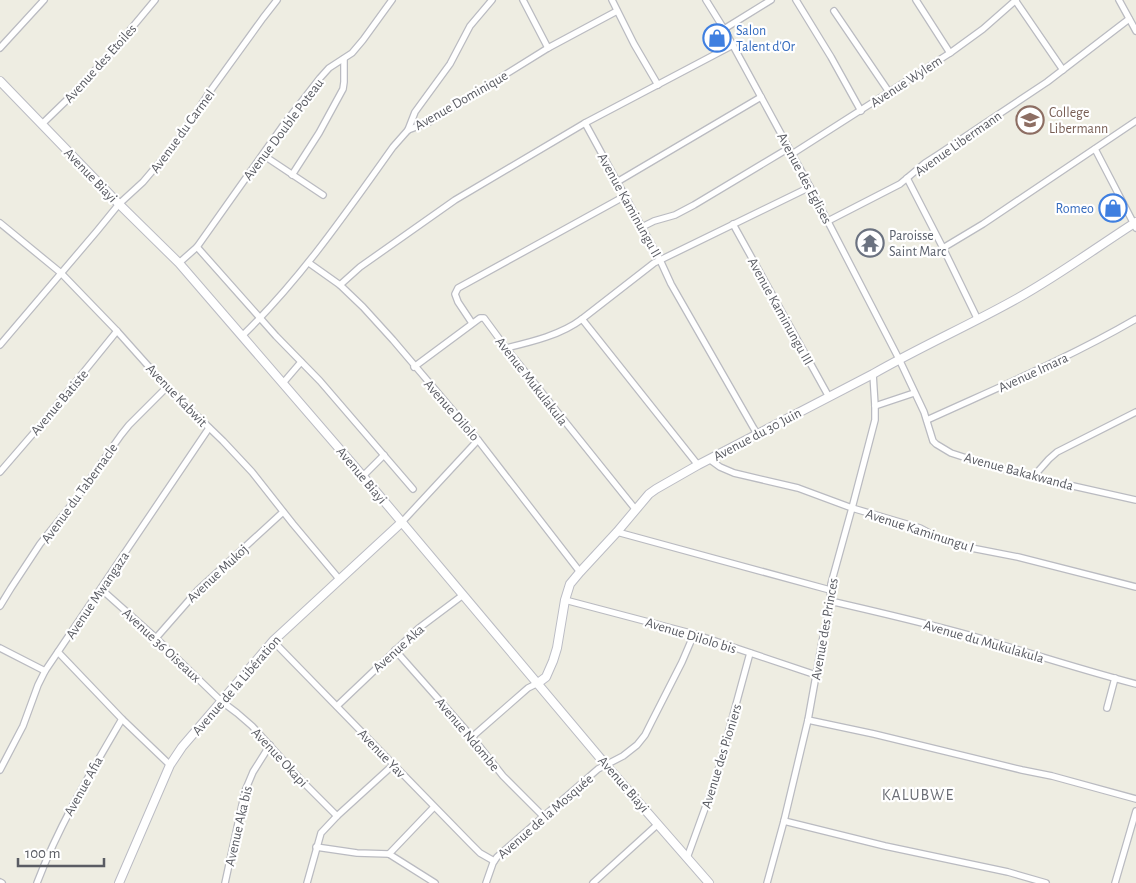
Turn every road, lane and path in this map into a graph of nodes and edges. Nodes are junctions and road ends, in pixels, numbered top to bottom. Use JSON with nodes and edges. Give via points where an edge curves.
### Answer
{"nodes":[{"id":1,"x":44,"y":0,"type":"edge"},
{"id":2,"x":155,"y":0,"type":"edge"},
{"id":3,"x":277,"y":0,"type":"edge"},
{"id":4,"x":392,"y":0,"type":"edge"},
{"id":5,"x":492,"y":0,"type":"edge"},
{"id":6,"x":523,"y":0,"type":"edge"},
{"id":7,"x":612,"y":0,"type":"edge"},
{"id":8,"x":706,"y":0,"type":"edge"},
{"id":9,"x":771,"y":0,"type":"edge"},
{"id":10,"x":796,"y":0,"type":"edge"},
{"id":11,"x":916,"y":0,"type":"edge"},
{"id":12,"x":1016,"y":0,"type":"edge"},
{"id":13,"x":1119,"y":0,"type":"edge"},
{"id":14,"x":617,"y":11,"type":"junction"},
{"id":15,"x":834,"y":11,"type":"dead end"},
{"id":16,"x":1129,"y":19,"type":"junction"},
{"id":17,"x":724,"y":29,"type":"junction"},
{"id":18,"x":1136,"y":31,"type":"edge"},
{"id":19,"x":733,"y":44,"type":"junction"},
{"id":20,"x":0,"y":48,"type":"edge"},
{"id":21,"x":548,"y":48,"type":"junction"},
{"id":22,"x":950,"y":52,"type":"junction"},
{"id":23,"x":344,"y":59,"type":"junction"},
{"id":24,"x":1063,"y":70,"type":"junction"},
{"id":25,"x":0,"y":81,"type":"edge"},
{"id":26,"x":658,"y":84,"type":"junction"},
{"id":27,"x":889,"y":92,"type":"junction"},
{"id":28,"x":761,"y":98,"type":"junction"},
{"id":29,"x":861,"y":111,"type":"junction"},
{"id":30,"x":1136,"y":121,"type":"edge"},
{"id":31,"x":584,"y":123,"type":"junction"},
{"id":32,"x":42,"y":124,"type":"junction"},
{"id":33,"x":408,"y":130,"type":"junction"},
{"id":34,"x":1095,"y":149,"type":"junction"},
{"id":35,"x":790,"y":151,"type":"junction"},
{"id":36,"x":263,"y":155,"type":"junction"},
{"id":37,"x":292,"y":175,"type":"junction"},
{"id":38,"x":907,"y":178,"type":"junction"},
{"id":39,"x":617,"y":182,"type":"junction"},
{"id":40,"x":810,"y":187,"type":"junction"},
{"id":41,"x":323,"y":195,"type":"dead end"},
{"id":42,"x":625,"y":196,"type":"junction"},
{"id":43,"x":119,"y":204,"type":"junction"},
{"id":44,"x":828,"y":221,"type":"junction"},
{"id":45,"x":0,"y":223,"type":"edge"},
{"id":46,"x":733,"y":224,"type":"junction"},
{"id":47,"x":1135,"y":224,"type":"edge"},
{"id":48,"x":642,"y":226,"type":"junction"},
{"id":49,"x":197,"y":247,"type":"junction"},
{"id":50,"x":943,"y":248,"type":"junction"},
{"id":51,"x":660,"y":260,"type":"junction"},
{"id":52,"x":179,"y":263,"type":"junction"},
{"id":53,"x":309,"y":263,"type":"junction"},
{"id":54,"x":61,"y":273,"type":"junction"},
{"id":55,"x":340,"y":285,"type":"junction"},
{"id":56,"x":260,"y":318,"type":"junction"},
{"id":57,"x":582,"y":319,"type":"junction"},
{"id":58,"x":1136,"y":319,"type":"edge"},
{"id":59,"x":978,"y":320,"type":"junction"},
{"id":60,"x":472,"y":324,"type":"junction"},
{"id":61,"x":117,"y":330,"type":"junction"},
{"id":62,"x":242,"y":336,"type":"junction"},
{"id":63,"x":0,"y":346,"type":"edge"},
{"id":64,"x":506,"y":348,"type":"junction"},
{"id":65,"x":899,"y":359,"type":"junction"},
{"id":66,"x":302,"y":362,"type":"junction"},
{"id":67,"x":414,"y":367,"type":"junction"},
{"id":68,"x":873,"y":374,"type":"junction"},
{"id":69,"x":283,"y":383,"type":"junction"},
{"id":70,"x":167,"y":387,"type":"junction"},
{"id":71,"x":914,"y":393,"type":"junction"},
{"id":72,"x":829,"y":397,"type":"junction"},
{"id":73,"x":876,"y":406,"type":"junction"},
{"id":74,"x":1136,"y":412,"type":"edge"},
{"id":75,"x":927,"y":420,"type":"junction"},
{"id":76,"x":209,"y":428,"type":"junction"},
{"id":77,"x":757,"y":434,"type":"junction"},
{"id":78,"x":478,"y":440,"type":"junction"},
{"id":79,"x":384,"y":455,"type":"junction"},
{"id":80,"x":709,"y":460,"type":"junction"},
{"id":81,"x":698,"y":465,"type":"junction"},
{"id":82,"x":0,"y":472,"type":"edge"},
{"id":83,"x":363,"y":476,"type":"junction"},
{"id":84,"x":1033,"y":477,"type":"junction"},
{"id":85,"x":414,"y":489,"type":"dead end"},
{"id":86,"x":1136,"y":500,"type":"edge"},
{"id":87,"x":852,"y":508,"type":"junction"},
{"id":88,"x":636,"y":510,"type":"junction"},
{"id":89,"x":283,"y":512,"type":"junction"},
{"id":90,"x":402,"y":522,"type":"junction"},
{"id":91,"x":617,"y":532,"type":"junction"},
{"id":92,"x":580,"y":572,"type":"junction"},
{"id":93,"x":340,"y":580,"type":"junction"},
{"id":94,"x":1136,"y":587,"type":"edge"},
{"id":95,"x":101,"y":589,"type":"junction"},
{"id":96,"x":830,"y":590,"type":"junction"},
{"id":97,"x":463,"y":595,"type":"junction"},
{"id":98,"x":565,"y":600,"type":"junction"},
{"id":99,"x":830,"y":601,"type":"junction"},
{"id":100,"x":0,"y":606,"type":"edge"},
{"id":101,"x":694,"y":634,"type":"junction"},
{"id":102,"x":156,"y":638,"type":"junction"},
{"id":103,"x":273,"y":641,"type":"junction"},
{"id":104,"x":0,"y":648,"type":"edge"},
{"id":105,"x":395,"y":650,"type":"junction"},
{"id":106,"x":58,"y":652,"type":"junction"},
{"id":107,"x":750,"y":653,"type":"junction"},
{"id":108,"x":45,"y":671,"type":"junction"},
{"id":109,"x":816,"y":675,"type":"junction"},
{"id":110,"x":1115,"y":678,"type":"junction"},
{"id":111,"x":538,"y":683,"type":"junction"},
{"id":112,"x":1136,"y":684,"type":"edge"},
{"id":113,"x":221,"y":701,"type":"junction"},
{"id":114,"x":336,"y":706,"type":"junction"},
{"id":115,"x":1107,"y":708,"type":"dead end"},
{"id":116,"x":122,"y":719,"type":"junction"},
{"id":117,"x":808,"y":720,"type":"junction"},
{"id":118,"x":472,"y":737,"type":"junction"},
{"id":119,"x":270,"y":745,"type":"junction"},
{"id":120,"x":170,"y":765,"type":"junction"},
{"id":121,"x":393,"y":765,"type":"junction"},
{"id":122,"x":606,"y":765,"type":"junction"},
{"id":123,"x":0,"y":770,"type":"edge"},
{"id":124,"x":1136,"y":799,"type":"edge"},
{"id":125,"x":434,"y":808,"type":"junction"},
{"id":126,"x":1136,"y":811,"type":"edge"},
{"id":127,"x":337,"y":816,"type":"junction"},
{"id":128,"x":543,"y":816,"type":"junction"},
{"id":129,"x":784,"y":820,"type":"junction"},
{"id":130,"x":658,"y":824,"type":"junction"},
{"id":131,"x":316,"y":847,"type":"junction"},
{"id":132,"x":390,"y":854,"type":"junction"},
{"id":133,"x":687,"y":858,"type":"junction"},
{"id":134,"x":494,"y":861,"type":"junction"},
{"id":135,"x":37,"y":883,"type":"edge"},
{"id":136,"x":119,"y":883,"type":"edge"},
{"id":137,"x":225,"y":883,"type":"edge"},
{"id":138,"x":307,"y":883,"type":"edge"},
{"id":139,"x":435,"y":883,"type":"edge"},
{"id":140,"x":486,"y":883,"type":"edge"},
{"id":141,"x":593,"y":883,"type":"edge"},
{"id":142,"x":709,"y":883,"type":"edge"},
{"id":143,"x":767,"y":883,"type":"edge"},
{"id":144,"x":1046,"y":883,"type":"edge"},
{"id":145,"x":1114,"y":883,"type":"edge"}],
"edges":[{"from":1,"to":20,"type":"street"},
{"from":2,"to":32,"type":"street","name":"Avenue des Etoiles","via":[[110,54]]},
{"from":3,"to":43,"type":"street","name":"Avenue du Carmel","via":[[176,143],[144,182]]},
{"from":4,"to":23,"type":"street","name":"Avenue Double Poteau","via":[[363,40]]},
{"from":5,"to":33,"type":"street","via":[[470,26],[450,64],[415,112]]},
{"from":6,"to":21,"type":"street"},
{"from":7,"to":14,"type":"street"},
{"from":8,"to":17,"type":"street","name":"Avenue des Eglises"},
{"from":9,"to":17,"type":"street"},
{"from":10,"to":29,"type":"street"},
{"from":11,"to":22,"type":"street"},
{"from":12,"to":22,"type":"street","name":"Avenue Wylem"},
{"from":12,"to":24,"type":"street"},
{"from":13,"to":16,"type":"street"},
{"from":14,"to":21,"type":"street","name":"Avenue Dominique"},
{"from":14,"to":26,"type":"street"},
{"from":15,"to":27,"type":"street"},
{"from":16,"to":18,"type":"street"},
{"from":16,"to":24,"type":"street","name":"Avenue Libermann"},
{"from":17,"to":19,"type":"street","name":"Avenue des Eglises"},
{"from":19,"to":26,"type":"street"},
{"from":19,"to":28,"type":"street","name":"Avenue des Eglises"},
{"from":21,"to":33,"type":"street","name":"Avenue Dominique","via":[[429,122]]},
{"from":22,"to":27,"type":"street","name":"Avenue Wylem"},
{"from":23,"to":36,"type":"street","name":"Avenue Double Poteau","via":[[320,78]]},
{"from":23,"to":37,"type":"street","via":[[343,89]]},
{"from":24,"to":38,"type":"street","name":"Avenue Libermann"},
{"from":25,"to":32,"type":"street","name":"Avenue Biayi"},
{"from":26,"to":31,"type":"street"},
{"from":27,"to":29,"type":"street","name":"Avenue Wylem"},
{"from":28,"to":35,"type":"street","name":"Avenue des Eglises"},
{"from":28,"to":39,"type":"street"},
{"from":29,"to":35,"type":"street","name":"Avenue Wylem"},
{"from":30,"to":34,"type":"street"},
{"from":31,"to":39,"type":"street","name":"Avenue Kaminungu II"},
{"from":31,"to":55,"type":"street","via":[[455,200]]},
{"from":32,"to":43,"type":"street","name":"Avenue Biayi"},
{"from":33,"to":53,"type":"street","name":"Avenue Dominique"},
{"from":34,"to":47,"type":"street"},
{"from":34,"to":50,"type":"street"},
{"from":35,"to":40,"type":"street","name":"Avenue des Eglises"},
{"from":35,"to":48,"type":"street","name":"Avenue Wylem","via":[[694,205]]},
{"from":36,"to":37,"type":"street"},
{"from":36,"to":49,"type":"street","name":"Avenue Double Poteau"},
{"from":37,"to":41,"type":"street"},
{"from":38,"to":44,"type":"street","name":"Avenue Libermann"},
{"from":38,"to":50,"type":"street"},
{"from":39,"to":42,"type":"street","name":"Avenue Kaminungu II"},
{"from":40,"to":44,"type":"street","name":"Avenue des Eglises"},
{"from":40,"to":46,"type":"street"},
{"from":42,"to":48,"type":"street","name":"Avenue Kaminungu II"},
{"from":42,"to":60,"type":"street","via":[[458,288],[455,294],[458,302]]},
{"from":43,"to":52,"type":"street","name":"Avenue Biayi"},
{"from":43,"to":54,"type":"street","name":"Avenue du Carmel"},
{"from":44,"to":65,"type":"street","name":"Avenue des Eglises"},
{"from":45,"to":54,"type":"street","name":"Avenue Kabwit"},
{"from":46,"to":51,"type":"street"},
{"from":46,"to":72,"type":"street","name":"Avenue Kaminungu III"},
{"from":47,"to":59,"type":"street","name":"Avenue du 30 Juin"},
{"from":48,"to":51,"type":"street","name":"Avenue Kaminungu II"},
{"from":49,"to":52,"type":"street","name":"Avenue Double Poteau"},
{"from":49,"to":56,"type":"street"},
{"from":50,"to":59,"type":"street"},
{"from":51,"to":57,"type":"street"},
{"from":51,"to":77,"type":"street","name":"Avenue Kaminungu II"},
{"from":52,"to":62,"type":"street","name":"Avenue Biayi"},
{"from":53,"to":55,"type":"street","name":"Avenue Dilolo"},
{"from":53,"to":56,"type":"street","name":"Avenue Dominique"},
{"from":54,"to":61,"type":"street","name":"Avenue Kabwit"},
{"from":54,"to":63,"type":"street","name":"Avenue du Carmel"},
{"from":55,"to":67,"type":"street","name":"Avenue Dilolo"},
{"from":56,"to":62,"type":"street","name":"Avenue Dominique"},
{"from":56,"to":66,"type":"street"},
{"from":57,"to":64,"type":"street","via":[[564,330]]},
{"from":57,"to":81,"type":"street"},
{"from":58,"to":75,"type":"street","name":"Avenue Imara","via":[[1076,352]]},
{"from":59,"to":65,"type":"street","name":"Avenue du 30 Juin"},
{"from":60,"to":64,"type":"street","name":"Avenue Mukulakula","via":[[484,318]]},
{"from":60,"to":67,"type":"street"},
{"from":61,"to":70,"type":"street","name":"Avenue Kabwit"},
{"from":61,"to":82,"type":"street","name":"Avenue Batiste"},
{"from":62,"to":69,"type":"street","name":"Avenue Biayi"},
{"from":64,"to":88,"type":"street","name":"Avenue Mukulakula"},
{"from":65,"to":68,"type":"street","name":"Avenue du 30 Juin"},
{"from":65,"to":71,"type":"street","name":"Avenue Bakakwanda"},
{"from":66,"to":69,"type":"street"},
{"from":66,"to":79,"type":"street"},
{"from":67,"to":78,"type":"street","name":"Avenue Dilolo"},
{"from":68,"to":72,"type":"street","name":"Avenue du 30 Juin"},
{"from":68,"to":73,"type":"street","name":"Avenue des Princes"},
{"from":69,"to":83,"type":"street","name":"Avenue Biayi"},
{"from":70,"to":76,"type":"street","name":"Avenue Kabwit"},
{"from":70,"to":100,"type":"street","name":"Avenue du Tabernacle","via":[[121,435],[40,544]]},
{"from":71,"to":73,"type":"street"},
{"from":71,"to":75,"type":"street","name":"Avenue Bakakwanda"},
{"from":72,"to":77,"type":"street","name":"Avenue du 30 Juin"},
{"from":73,"to":87,"type":"street","name":"Avenue des Princes","via":[[872,434]]},
{"from":74,"to":84,"type":"street","via":[[1057,452]]},
{"from":75,"to":84,"type":"street","name":"Avenue Bakakwanda","via":[[933,441],[946,450]]},
{"from":76,"to":89,"type":"street","name":"Avenue Kabwit","via":[[252,472]]},
{"from":76,"to":95,"type":"street","name":"Avenue Mwangaza"},
{"from":77,"to":80,"type":"street","name":"Avenue du 30 Juin"},
{"from":78,"to":90,"type":"street"},
{"from":78,"to":92,"type":"street","name":"Avenue Dilolo"},
{"from":79,"to":83,"type":"street"},
{"from":79,"to":85,"type":"street"},
{"from":80,"to":81,"type":"street","name":"Avenue du 30 Juin"},
{"from":80,"to":87,"type":"street","name":"Avenue Kaminungu I","via":[[734,473],[798,488]]},
{"from":81,"to":88,"type":"street","name":"Avenue du 30 Juin","via":[[656,489]]},
{"from":83,"to":90,"type":"street","name":"Avenue Biayi"},
{"from":84,"to":86,"type":"street","name":"Avenue Bakakwanda"},
{"from":87,"to":94,"type":"street","name":"Avenue Kaminungu I","via":[[920,528],[956,545]]},
{"from":87,"to":96,"type":"street","name":"Avenue des Princes"},
{"from":88,"to":91,"type":"street","name":"Avenue du 30 Juin"},
{"from":89,"to":93,"type":"street","name":"Avenue Kabwit"},
{"from":89,"to":102,"type":"street","name":"Avenue Mukoj","via":[[198,590]]},
{"from":90,"to":93,"type":"street","name":"Avenue de la Libération"},
{"from":90,"to":97,"type":"street","name":"Avenue Biayi"},
{"from":91,"to":92,"type":"street","name":"Avenue du 30 Juin"},
{"from":91,"to":96,"type":"street"},
{"from":92,"to":98,"type":"street","name":"Avenue du 30 Juin","via":[[570,584]]},
{"from":93,"to":103,"type":"street","name":"Avenue de la Libération"},
{"from":95,"to":102,"type":"street","name":"Avenue 36 Oiseaux"},
{"from":95,"to":106,"type":"street","name":"Avenue Mwangaza"},
{"from":96,"to":99,"type":"street","name":"Avenue des Princes"},
{"from":97,"to":105,"type":"street","name":"Avenue Aka"},
{"from":97,"to":111,"type":"street","name":"Avenue Biayi"},
{"from":98,"to":101,"type":"street","name":"Avenue Dilolo bis"},
{"from":98,"to":111,"type":"street","name":"Avenue du 30 Juin","via":[[553,662],[546,677]]},
{"from":99,"to":109,"type":"street","name":"Avenue des Princes"},
{"from":99,"to":110,"type":"street","name":"Avenue du Mukulakula","via":[[985,640]]},
{"from":101,"to":107,"type":"street","name":"Avenue Dilolo bis"},
{"from":101,"to":122,"type":"street","name":"Avenue de la Mosquée","via":[[645,735],[628,753]]},
{"from":102,"to":113,"type":"street","name":"Avenue 36 Oiseaux"},
{"from":103,"to":113,"type":"street","name":"Avenue de la Libération"},
{"from":103,"to":114,"type":"street","name":"Avenue Yav"},
{"from":104,"to":108,"type":"street"},
{"from":105,"to":114,"type":"street","name":"Avenue Aka"},
{"from":105,"to":118,"type":"street","name":"Avenue Ndombe"},
{"from":106,"to":108,"type":"street","name":"Avenue Mwangaza"},
{"from":106,"to":116,"type":"street"},
{"from":107,"to":109,"type":"street","name":"Avenue Dilolo bis"},
{"from":107,"to":133,"type":"street","name":"Avenue des Pioniers","via":[[716,778]]},
{"from":108,"to":123,"type":"street","name":"Avenue Mwangaza","via":[[23,726]]},
{"from":109,"to":117,"type":"street","name":"Avenue des Princes"},
{"from":110,"to":112,"type":"street","name":"Avenue du Mukulakula"},
{"from":110,"to":115,"type":"street"},
{"from":111,"to":118,"type":"street","name":"Avenue du 30 Juin"},
{"from":111,"to":122,"type":"street","name":"Avenue Biayi"},
{"from":113,"to":119,"type":"street","name":"Avenue Okapi"},
{"from":113,"to":120,"type":"street","name":"Avenue de la Libération"},
{"from":114,"to":121,"type":"street","name":"Avenue Yav"},
{"from":116,"to":120,"type":"street"},
{"from":116,"to":135,"type":"street","name":"Avenue Afia","via":[[68,812]]},
{"from":117,"to":124,"type":"street","via":[[1061,778]]},
{"from":117,"to":129,"type":"street","name":"Avenue des Princes"},
{"from":118,"to":128,"type":"street","name":"Avenue Ndombe","via":[[503,776]]},
{"from":119,"to":127,"type":"street","name":"Avenue Okapi"},
{"from":119,"to":137,"type":"street","name":"Avenue Aka bis","via":[[245,790]]},
{"from":120,"to":136,"type":"street","name":"Avenue de la Libération"},
{"from":121,"to":125,"type":"street","name":"Avenue Yav"},
{"from":121,"to":127,"type":"street"},
{"from":122,"to":128,"type":"street","name":"Avenue de la Mosquée"},
{"from":122,"to":130,"type":"street","name":"Avenue Biayi"},
{"from":125,"to":132,"type":"street"},
{"from":125,"to":134,"type":"street","name":"Avenue Yav","via":[[480,853]]},
{"from":126,"to":145,"type":"street"},
{"from":127,"to":131,"type":"street","via":[[321,832]]},
{"from":128,"to":134,"type":"street","name":"Avenue de la Mosquée"},
{"from":129,"to":143,"type":"street","name":"Avenue des Princes"},
{"from":129,"to":144,"type":"street"},
{"from":130,"to":133,"type":"street","name":"Avenue Biayi"},
{"from":130,"to":141,"type":"street"},
{"from":131,"to":132,"type":"street"},
{"from":131,"to":138,"type":"street"},
{"from":132,"to":139,"type":"street"},
{"from":133,"to":142,"type":"street","name":"Avenue Biayi"},
{"from":134,"to":140,"type":"street","name":"Avenue de la Mosquée"}]}
